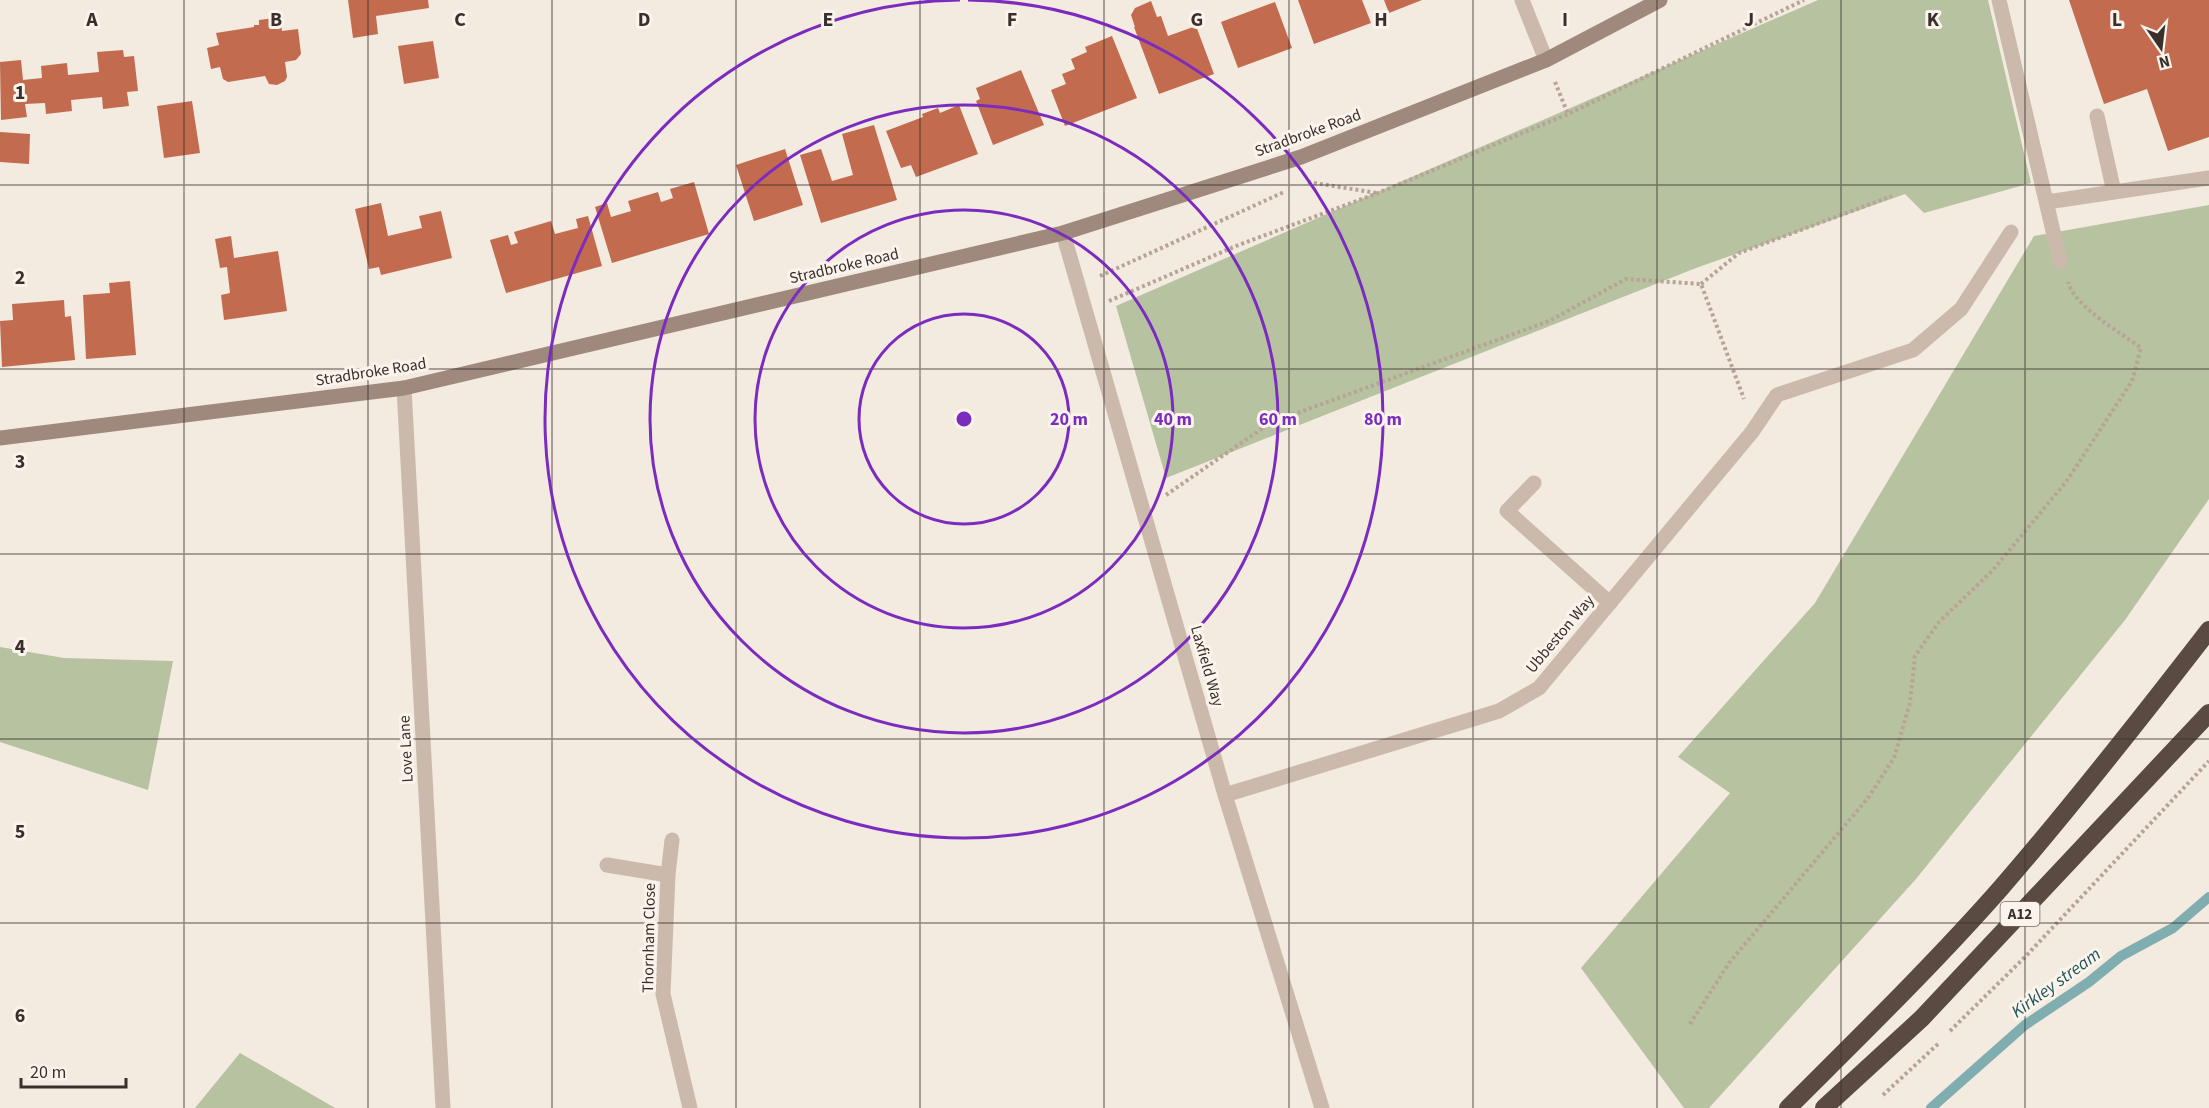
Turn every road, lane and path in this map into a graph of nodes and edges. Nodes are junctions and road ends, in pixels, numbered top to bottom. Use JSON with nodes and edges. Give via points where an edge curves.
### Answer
{"nodes":[{"id":1,"x":1522,"y":0,"type":"edge"},
{"id":2,"x":1660,"y":0,"type":"edge"},
{"id":3,"x":1804,"y":0,"type":"edge"},
{"id":4,"x":1999,"y":0,"type":"edge"},
{"id":5,"x":1546,"y":60,"type":"junction"},
{"id":6,"x":1568,"y":114,"type":"junction"},
{"id":7,"x":2097,"y":116,"type":"dead end"},
{"id":8,"x":2209,"y":178,"type":"edge"},
{"id":9,"x":1305,"y":182,"type":"dead end"},
{"id":10,"x":1294,"y":187,"type":"dead end"},
{"id":11,"x":2114,"y":192,"type":"junction"},
{"id":12,"x":1378,"y":193,"type":"junction"},
{"id":13,"x":1892,"y":196,"type":"dead end"},
{"id":14,"x":2047,"y":202,"type":"junction"},
{"id":15,"x":2011,"y":232,"type":"dead end"},
{"id":16,"x":1064,"y":233,"type":"junction"},
{"id":17,"x":2060,"y":261,"type":"joint"},
{"id":18,"x":1701,"y":284,"type":"junction"},
{"id":19,"x":1078,"y":286,"type":"junction"},
{"id":20,"x":1086,"y":311,"type":"junction"},
{"id":21,"x":404,"y":388,"type":"junction"},
{"id":22,"x":1752,"y":432,"type":"junction"},
{"id":23,"x":0,"y":438,"type":"edge"},
{"id":24,"x":1534,"y":483,"type":"dead end"},
{"id":25,"x":1143,"y":510,"type":"junction"},
{"id":26,"x":1610,"y":603,"type":"junction"},
{"id":27,"x":2209,"y":630,"type":"edge"},
{"id":28,"x":2209,"y":713,"type":"edge"},
{"id":29,"x":2209,"y":761,"type":"edge"},
{"id":30,"x":1225,"y":795,"type":"junction"},
{"id":31,"x":672,"y":840,"type":"dead end"},
{"id":32,"x":607,"y":865,"type":"dead end"},
{"id":33,"x":668,"y":875,"type":"junction"},
{"id":34,"x":1690,"y":1024,"type":"dead end"},
{"id":35,"x":1876,"y":1100,"type":"dead end"},
{"id":36,"x":443,"y":1108,"type":"edge"},
{"id":37,"x":690,"y":1108,"type":"edge"},
{"id":38,"x":1322,"y":1108,"type":"edge"},
{"id":39,"x":1788,"y":1108,"type":"edge"},
{"id":40,"x":1824,"y":1108,"type":"edge"}],
"edges":[{"from":1,"to":5,"type":"street"},
{"from":2,"to":5,"type":"main road","name":"Stradbroke Road"},
{"from":3,"to":6,"type":"path"},
{"from":4,"to":14,"type":"street"},
{"from":5,"to":6,"type":"path"},
{"from":5,"to":16,"type":"main road","name":"Stradbroke Road","via":[[1301,157]]},
{"from":6,"to":12,"type":"path"},
{"from":7,"to":11,"type":"street"},
{"from":8,"to":11,"type":"street"},
{"from":9,"to":12,"type":"path"},
{"from":10,"to":19,"type":"path"},
{"from":11,"to":14,"type":"street"},
{"from":12,"to":20,"type":"path","via":[[1236,246]]},
{"from":13,"to":18,"type":"path","via":[[1739,253]]},
{"from":14,"to":17,"type":"street"},
{"from":15,"to":22,"type":"street","name":"Ubbeston Way","via":[[1962,309],[1913,350],[1777,395]]},
{"from":16,"to":19,"type":"street","name":"Laxfield Way"},
{"from":16,"to":21,"type":"main road","name":"Stradbroke Road"},
{"from":17,"to":34,"type":"path","via":[[2070,291],[2096,316],[2141,348],[2132,381],[2066,482],[1993,570],[1939,622],[1915,656],[1910,703],[1894,758],[1869,798],[1729,963]]},
{"from":18,"to":22,"type":"path","via":[[1740,386]]},
{"from":18,"to":25,"type":"path","via":[[1626,279],[1549,321],[1270,423]]},
{"from":19,"to":20,"type":"street","name":"Laxfield Way"},
{"from":20,"to":25,"type":"street","name":"Laxfield Way"},
{"from":21,"to":23,"type":"main road","name":"Stradbroke Road"},
{"from":21,"to":36,"type":"street","name":"Love Lane"},
{"from":22,"to":26,"type":"street","name":"Ubbeston Way"},
{"from":24,"to":26,"type":"street","via":[[1507,511]]},
{"from":25,"to":30,"type":"street","name":"Laxfield Way"},
{"from":26,"to":30,"type":"street","name":"Ubbeston Way","via":[[1539,688],[1499,711]]},
{"from":27,"to":39,"type":"highway","number":"A12","via":[[2093,779],[1999,890]]},
{"from":28,"to":40,"type":"highway","number":"A12","via":[[1922,1018]]},
{"from":29,"to":35,"type":"path","via":[[2026,956]]},
{"from":30,"to":38,"type":"street","name":"Laxfield Way"},
{"from":31,"to":33,"type":"street","name":"Thornham Close"},
{"from":32,"to":33,"type":"street","name":"Thornham Close"},
{"from":33,"to":37,"type":"street","name":"Thornham Close","via":[[663,994]]}]}
